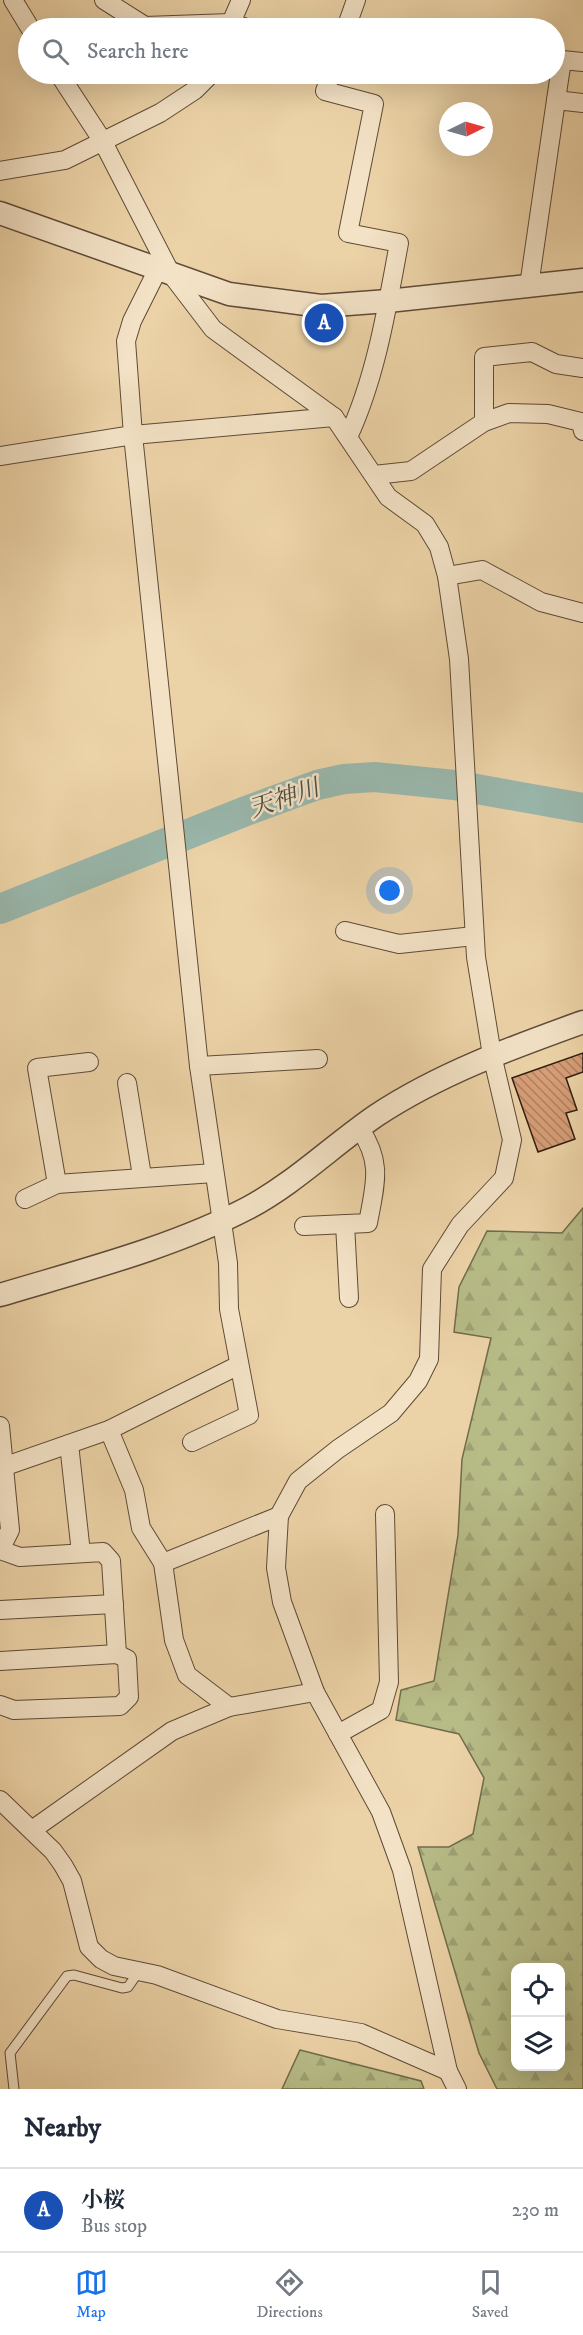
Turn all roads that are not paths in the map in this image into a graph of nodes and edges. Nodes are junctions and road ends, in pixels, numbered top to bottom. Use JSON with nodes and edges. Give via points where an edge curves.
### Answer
{"nodes":[{"id":1,"x":13,"y":0,"type":"edge"},
{"id":2,"x":104,"y":0,"type":"edge"},
{"id":3,"x":241,"y":0,"type":"edge"},
{"id":4,"x":356,"y":0,"type":"edge"},
{"id":5,"x":24,"y":18,"type":"edge"},
{"id":6,"x":132,"y":18,"type":"edge"},
{"id":7,"x":238,"y":18,"type":"edge"},
{"id":8,"x":350,"y":18,"type":"edge"},
{"id":9,"x":565,"y":60,"type":"edge"},
{"id":10,"x":583,"y":62,"type":"edge"},
{"id":11,"x":66,"y":84,"type":"edge"},
{"id":12,"x":201,"y":84,"type":"edge"},
{"id":13,"x":327,"y":84,"type":"edge"},
{"id":14,"x":558,"y":84,"type":"edge"},
{"id":15,"x":556,"y":100,"type":"junction"},
{"id":16,"x":583,"y":103,"type":"edge"},
{"id":17,"x":102,"y":140,"type":"junction"},
{"id":18,"x":0,"y":171,"type":"edge"},
{"id":19,"x":0,"y":213,"type":"edge"},
{"id":20,"x":164,"y":271,"type":"junction"},
{"id":21,"x":583,"y":280,"type":"edge"},
{"id":22,"x":529,"y":286,"type":"junction"},
{"id":23,"x":388,"y":301,"type":"junction"},
{"id":24,"x":583,"y":368,"type":"edge"},
{"id":25,"x":334,"y":417,"type":"junction"},
{"id":26,"x":582,"y":421,"type":"edge"},
{"id":27,"x":484,"y":422,"type":"junction"},
{"id":28,"x":133,"y":435,"type":"junction"},
{"id":29,"x":348,"y":437,"type":"junction"},
{"id":30,"x":0,"y":456,"type":"edge"},
{"id":31,"x":374,"y":475,"type":"junction"},
{"id":32,"x":447,"y":576,"type":"junction"},
{"id":33,"x":583,"y":613,"type":"edge"},
{"id":34,"x":345,"y":931,"type":"dead end"},
{"id":35,"x":474,"y":936,"type":"junction"},
{"id":36,"x":583,"y":1022,"type":"edge"},
{"id":37,"x":492,"y":1055,"type":"junction"},
{"id":38,"x":318,"y":1059,"type":"dead end"},
{"id":39,"x":89,"y":1062,"type":"dead end"},
{"id":40,"x":199,"y":1066,"type":"junction"},
{"id":41,"x":127,"y":1083,"type":"dead end"},
{"id":42,"x":360,"y":1128,"type":"junction"},
{"id":43,"x":214,"y":1173,"type":"junction"},
{"id":44,"x":142,"y":1176,"type":"junction"},
{"id":45,"x":57,"y":1184,"type":"junction"},
{"id":46,"x":25,"y":1199,"type":"dead end"},
{"id":47,"x":220,"y":1221,"type":"junction"},
{"id":48,"x":345,"y":1224,"type":"junction"},
{"id":49,"x":304,"y":1226,"type":"dead end"},
{"id":50,"x":0,"y":1295,"type":"edge"},
{"id":51,"x":349,"y":1298,"type":"dead end"},
{"id":52,"x":239,"y":1365,"type":"junction"},
{"id":53,"x":0,"y":1426,"type":"edge"},
{"id":54,"x":109,"y":1430,"type":"junction"},
{"id":55,"x":192,"y":1442,"type":"dead end"},
{"id":56,"x":69,"y":1444,"type":"junction"},
{"id":57,"x":2,"y":1467,"type":"edge"},
{"id":58,"x":385,"y":1514,"type":"dead end"},
{"id":59,"x":279,"y":1516,"type":"junction"},
{"id":60,"x":0,"y":1550,"type":"edge"},
{"id":61,"x":81,"y":1553,"type":"junction"},
{"id":62,"x":163,"y":1563,"type":"junction"},
{"id":63,"x":114,"y":1604,"type":"junction"},
{"id":64,"x":0,"y":1610,"type":"edge"},
{"id":65,"x":117,"y":1654,"type":"junction"},
{"id":66,"x":0,"y":1661,"type":"edge"},
{"id":67,"x":315,"y":1692,"type":"junction"},
{"id":68,"x":0,"y":1705,"type":"edge"},
{"id":69,"x":229,"y":1707,"type":"junction"},
{"id":70,"x":338,"y":1734,"type":"junction"},
{"id":71,"x":0,"y":1800,"type":"edge"},
{"id":72,"x":32,"y":1830,"type":"junction"},
{"id":73,"x":139,"y":1971,"type":"junction"},
{"id":74,"x":448,"y":2071,"type":"junction"},
{"id":75,"x":14,"y":2089,"type":"edge"},
{"id":76,"x":457,"y":2089,"type":"edge"}],
"edges":[{"from":1,"to":5,"type":"street"},
{"from":2,"to":6,"type":"street"},
{"from":3,"to":7,"type":"street"},
{"from":4,"to":8,"type":"street"},
{"from":9,"to":10,"type":"street"},
{"from":11,"to":17,"type":"street"},
{"from":12,"to":17,"type":"street","via":[[160,113]]},
{"from":13,"to":23,"type":"street","via":[[325,91],[374,104],[348,233],[399,243]]},
{"from":14,"to":15,"type":"street"},
{"from":15,"to":16,"type":"street"},
{"from":15,"to":22,"type":"street"},
{"from":17,"to":18,"type":"street","via":[[65,160]]},
{"from":17,"to":20,"type":"street"},
{"from":19,"to":20,"type":"street"},
{"from":20,"to":23,"type":"street","via":[[229,294],[321,306]]},
{"from":20,"to":25,"type":"street","via":[[213,328]]},
{"from":20,"to":28,"type":"street","via":[[132,321],[126,341]]},
{"from":21,"to":22,"type":"street"},
{"from":22,"to":23,"type":"street"},
{"from":23,"to":29,"type":"street","via":[[362,408]]},
{"from":24,"to":27,"type":"street","via":[[556,364],[532,352],[484,357]]},
{"from":25,"to":28,"type":"street"},
{"from":25,"to":29,"type":"street"},
{"from":26,"to":27,"type":"street","via":[[528,412],[509,413]]},
{"from":27,"to":31,"type":"street","via":[[411,471]]},
{"from":28,"to":30,"type":"street"},
{"from":28,"to":40,"type":"street"},
{"from":29,"to":31,"type":"street"},
{"from":31,"to":32,"type":"street","via":[[388,496],[424,524],[439,547]]},
{"from":32,"to":33,"type":"street","via":[[482,570],[541,602]]},
{"from":32,"to":35,"type":"street","via":[[459,659]]},
{"from":34,"to":35,"type":"street","via":[[399,944]]},
{"from":35,"to":37,"type":"street"},
{"from":36,"to":37,"type":"street"},
{"from":37,"to":42,"type":"street","via":[[408,1096]]},
{"from":37,"to":59,"type":"street","via":[[512,1140],[504,1178],[460,1225],[432,1269],[429,1359],[418,1381],[391,1413],[298,1481]]},
{"from":38,"to":40,"type":"street"},
{"from":39,"to":45,"type":"street","via":[[37,1068]]},
{"from":40,"to":43,"type":"street"},
{"from":41,"to":44,"type":"street"},
{"from":42,"to":47,"type":"street","via":[[274,1193]]},
{"from":42,"to":48,"type":"street","via":[[372,1147],[376,1175],[368,1223]]},
{"from":43,"to":44,"type":"street"},
{"from":43,"to":47,"type":"street"},
{"from":44,"to":45,"type":"street"},
{"from":45,"to":46,"type":"street"},
{"from":47,"to":50,"type":"street","via":[[169,1242]]},
{"from":47,"to":52,"type":"street"},
{"from":48,"to":49,"type":"street"},
{"from":48,"to":51,"type":"street"},
{"from":52,"to":54,"type":"street"},
{"from":52,"to":55,"type":"street","via":[[249,1414]]},
{"from":53,"to":57,"type":"street"},
{"from":54,"to":56,"type":"street"},
{"from":54,"to":62,"type":"street","via":[[134,1490],[141,1528]]},
{"from":56,"to":57,"type":"street"},
{"from":56,"to":61,"type":"street"},
{"from":57,"to":60,"type":"street","via":[[10,1530]]},
{"from":58,"to":70,"type":"street","via":[[389,1682],[381,1710]]},
{"from":59,"to":62,"type":"street"},
{"from":59,"to":67,"type":"street","via":[[276,1569],[282,1602]]},
{"from":60,"to":61,"type":"street","via":[[20,1557]]},
{"from":61,"to":63,"type":"street","via":[[103,1552],[111,1561]]},
{"from":62,"to":69,"type":"street","via":[[174,1640],[187,1675]]},
{"from":63,"to":64,"type":"street"},
{"from":63,"to":65,"type":"street"},
{"from":65,"to":66,"type":"street"},
{"from":65,"to":68,"type":"street","via":[[127,1659],[129,1697],[120,1706],[14,1710]]},
{"from":67,"to":69,"type":"street"},
{"from":67,"to":70,"type":"street"},
{"from":69,"to":72,"type":"street","via":[[172,1731]]},
{"from":70,"to":74,"type":"street","via":[[381,1812],[402,1870]]},
{"from":71,"to":72,"type":"street"},
{"from":72,"to":73,"type":"street","via":[[53,1851],[72,1881],[89,1947],[114,1966]]},
{"from":73,"to":74,"type":"street","via":[[277,2019],[361,2033]]},
{"from":73,"to":75,"type":"lane","via":[[128,1987],[122,1988],[67,1976],[10,2053]]},
{"from":74,"to":76,"type":"street"}]}
